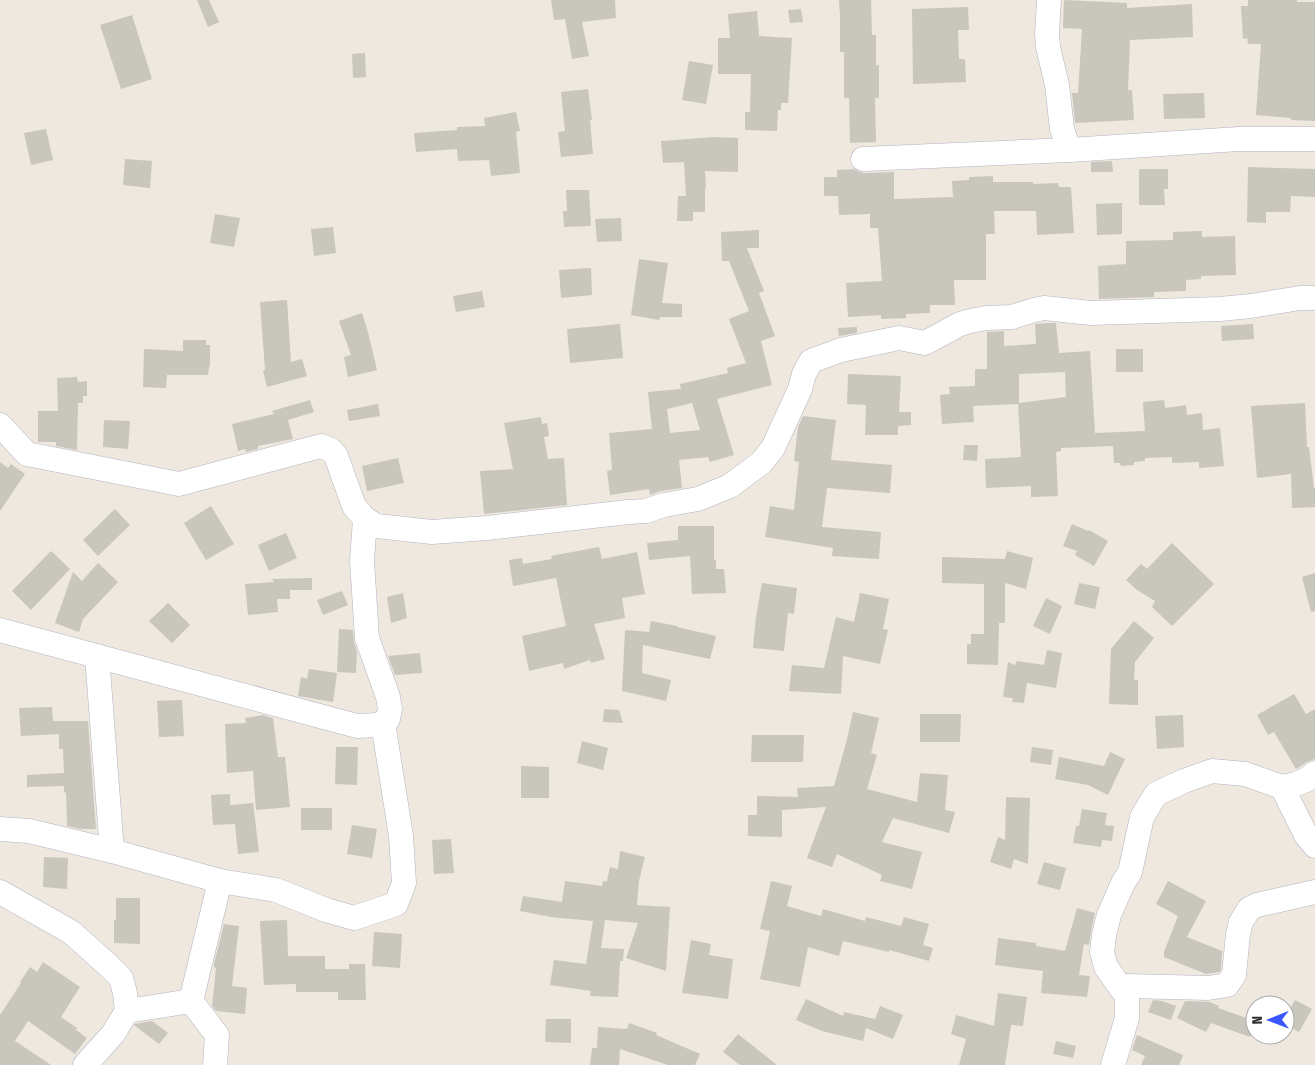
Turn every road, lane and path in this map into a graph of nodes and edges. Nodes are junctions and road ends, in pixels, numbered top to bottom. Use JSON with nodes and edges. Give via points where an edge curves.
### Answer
{"nodes":[{"id":1,"x":1049,"y":0,"type":"edge"},
{"id":2,"x":1315,"y":139,"type":"edge"},
{"id":3,"x":1069,"y":150,"type":"junction"},
{"id":4,"x":863,"y":159,"type":"dead end"},
{"id":5,"x":1315,"y":298,"type":"edge"},
{"id":6,"x":0,"y":425,"type":"edge"},
{"id":7,"x":365,"y":518,"type":"junction"},
{"id":8,"x":0,"y":630,"type":"edge"},
{"id":9,"x":96,"y":656,"type":"junction"},
{"id":10,"x":383,"y":723,"type":"junction"},
{"id":11,"x":1315,"y":773,"type":"edge"},
{"id":12,"x":1282,"y":787,"type":"junction"},
{"id":13,"x":0,"y":829,"type":"edge"},
{"id":14,"x":1315,"y":846,"type":"edge"},
{"id":15,"x":112,"y":851,"type":"junction"},
{"id":16,"x":220,"y":881,"type":"junction"},
{"id":17,"x":0,"y":892,"type":"edge"},
{"id":18,"x":1315,"y":892,"type":"edge"},
{"id":19,"x":1127,"y":986,"type":"junction"},
{"id":20,"x":191,"y":1001,"type":"junction"},
{"id":21,"x":127,"y":1011,"type":"junction"},
{"id":22,"x":85,"y":1065,"type":"edge"},
{"id":23,"x":215,"y":1065,"type":"edge"},
{"id":24,"x":1113,"y":1065,"type":"edge"}],
"edges":[{"from":1,"to":3,"type":"street","via":[[1048,47],[1062,129]]},
{"from":2,"to":3,"type":"street","via":[[1239,139]]},
{"from":3,"to":4,"type":"street"},
{"from":5,"to":7,"type":"street","via":[[1220,309],[1090,313],[1044,308],[1012,317],[970,321],[925,343],[899,338],[842,350],[811,362],[773,448],[761,463],[730,486],[698,499],[646,511],[432,532],[377,526]]},
{"from":6,"to":7,"type":"street","via":[[27,454],[179,484],[321,446],[336,456],[354,506]]},
{"from":7,"to":10,"type":"street","via":[[362,561],[367,638],[388,697],[390,709],[388,719]]},
{"from":8,"to":9,"type":"street"},
{"from":9,"to":10,"type":"street","via":[[357,726]]},
{"from":9,"to":15,"type":"street"},
{"from":10,"to":16,"type":"street","via":[[401,836],[404,883],[396,904],[354,918],[276,890]]},
{"from":11,"to":12,"type":"street","via":[[1306,780]]},
{"from":12,"to":14,"type":"street"},
{"from":12,"to":19,"type":"street","via":[[1245,774],[1212,771],[1156,794],[1142,817],[1130,872],[1109,915],[1104,935],[1102,952],[1106,967],[1123,991]]},
{"from":13,"to":15,"type":"street","via":[[28,831]]},
{"from":15,"to":16,"type":"street"},
{"from":16,"to":20,"type":"street"},
{"from":17,"to":21,"type":"street","via":[[70,932],[110,966],[121,978]]},
{"from":18,"to":19,"type":"street","via":[[1248,908],[1238,934],[1234,974],[1227,985],[1208,988]]},
{"from":19,"to":24,"type":"street","via":[[1127,1018]]},
{"from":20,"to":21,"type":"street"},
{"from":20,"to":23,"type":"street","via":[[217,1035]]},
{"from":21,"to":22,"type":"street","via":[[113,1034]]}]}
